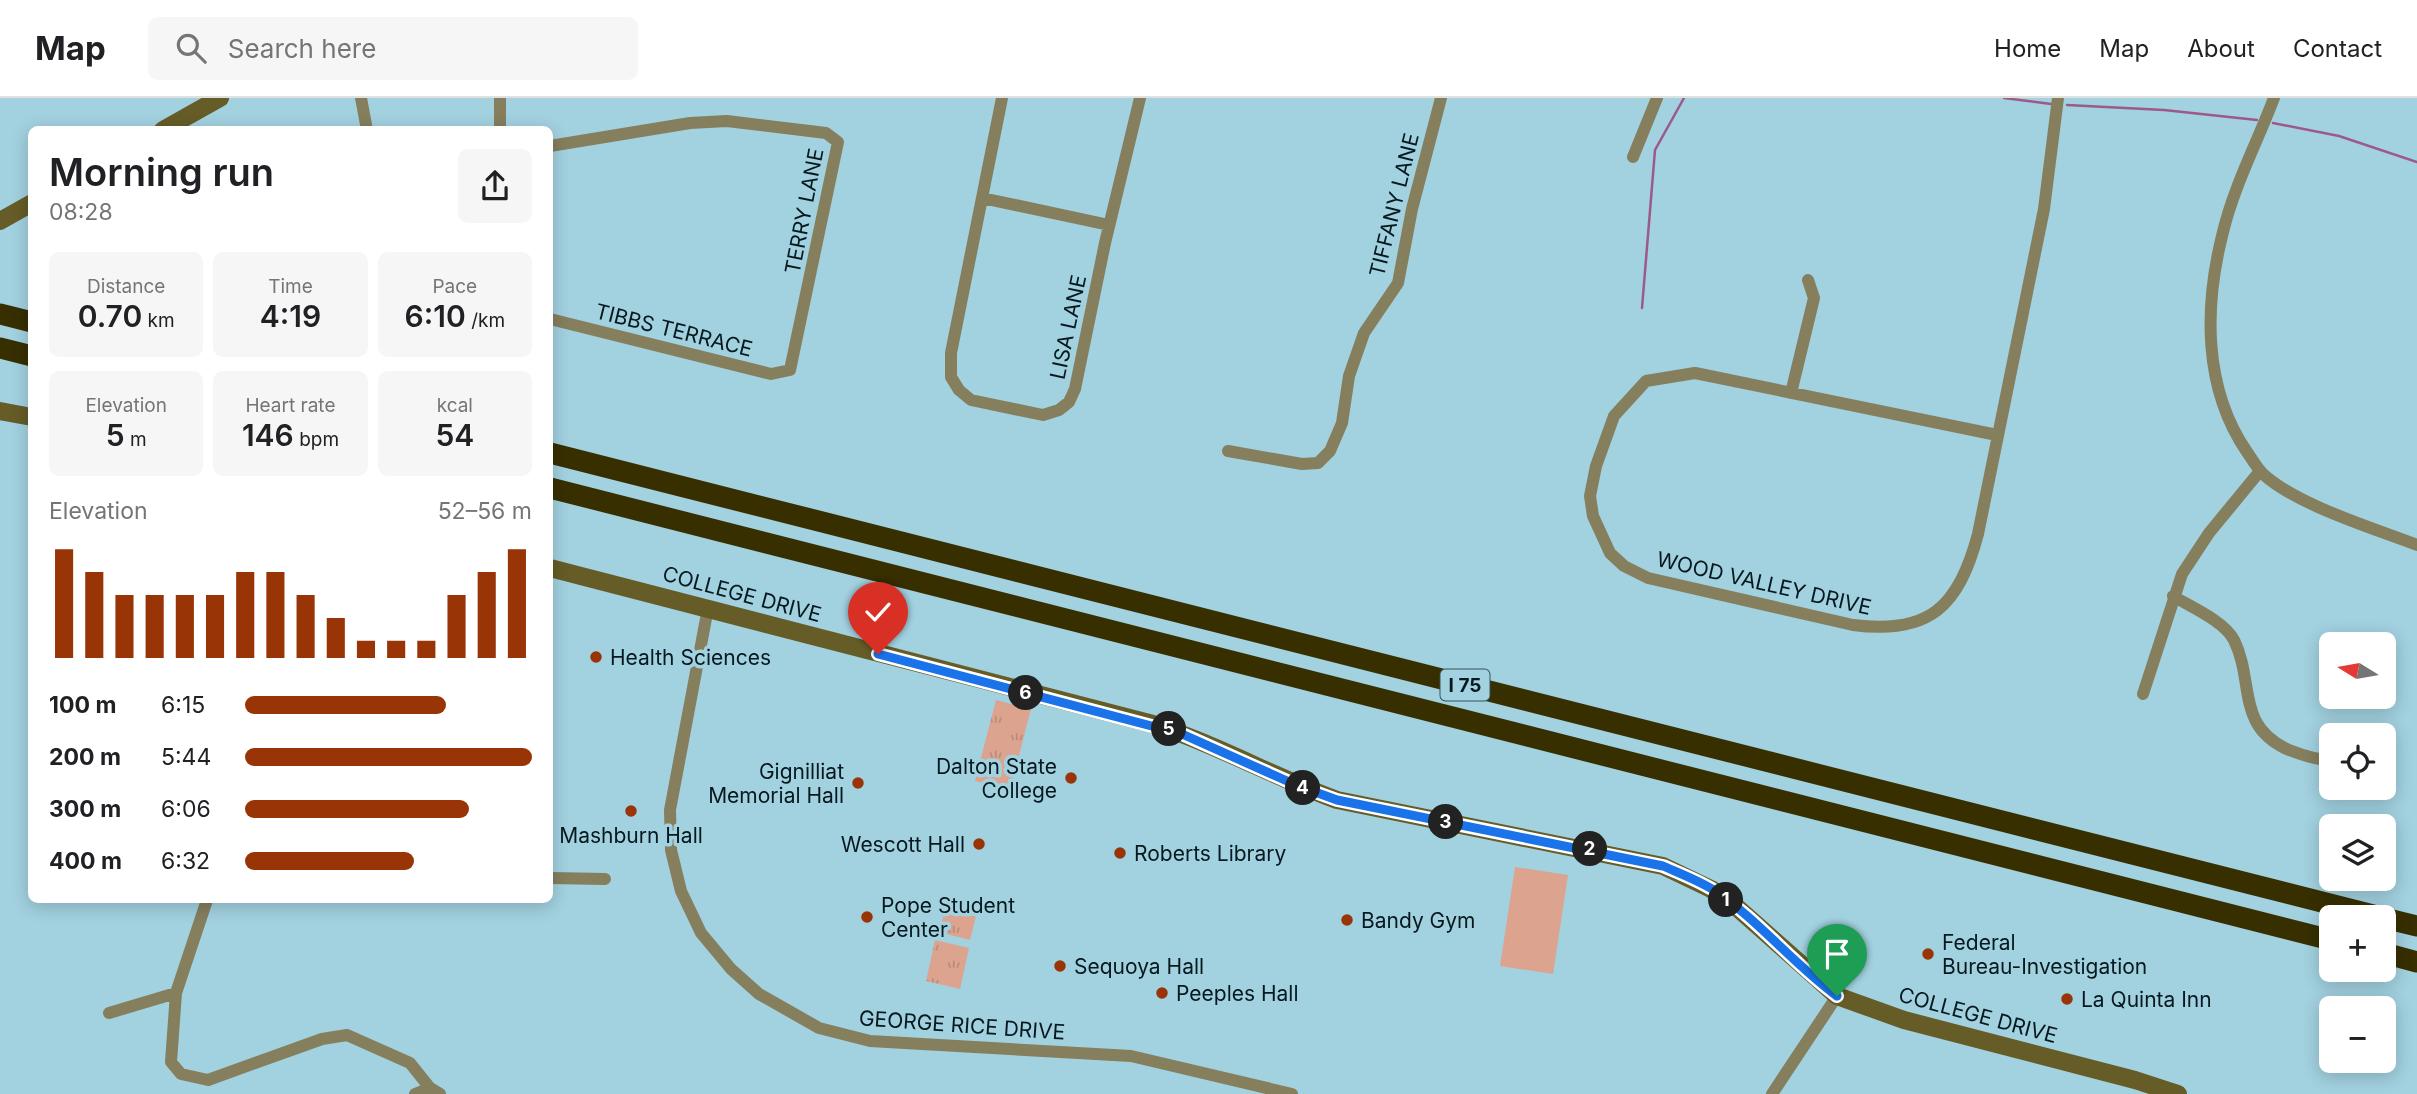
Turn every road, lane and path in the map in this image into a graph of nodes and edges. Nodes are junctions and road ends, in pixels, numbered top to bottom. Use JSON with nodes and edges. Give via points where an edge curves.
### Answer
{"nodes":[{"id":1,"x":220,"y":98,"type":"edge"},
{"id":2,"x":362,"y":98,"type":"edge"},
{"id":3,"x":500,"y":98,"type":"edge"},
{"id":4,"x":1002,"y":98,"type":"edge"},
{"id":5,"x":1140,"y":98,"type":"edge"},
{"id":6,"x":1441,"y":98,"type":"edge"},
{"id":7,"x":1657,"y":98,"type":"edge"},
{"id":8,"x":2058,"y":98,"type":"edge"},
{"id":9,"x":2274,"y":98,"type":"edge"},
{"id":10,"x":170,"y":126,"type":"edge"},
{"id":11,"x":366,"y":126,"type":"edge"},
{"id":12,"x":500,"y":126,"type":"edge"},
{"id":13,"x":553,"y":146,"type":"edge"},
{"id":14,"x":1633,"y":157,"type":"dead end"},
{"id":15,"x":982,"y":198,"type":"junction"},
{"id":16,"x":28,"y":205,"type":"edge"},
{"id":17,"x":0,"y":221,"type":"edge"},
{"id":18,"x":1109,"y":225,"type":"junction"},
{"id":19,"x":1808,"y":280,"type":"dead end"},
{"id":20,"x":0,"y":314,"type":"edge"},
{"id":21,"x":553,"y":320,"type":"edge"},
{"id":22,"x":28,"y":321,"type":"edge"},
{"id":23,"x":0,"y":348,"type":"edge"},
{"id":24,"x":28,"y":355,"type":"edge"},
{"id":25,"x":790,"y":370,"type":"joint"},
{"id":26,"x":1791,"y":393,"type":"junction"},
{"id":27,"x":0,"y":411,"type":"edge"},
{"id":28,"x":28,"y":416,"type":"edge"},
{"id":29,"x":1997,"y":435,"type":"junction"},
{"id":30,"x":1228,"y":451,"type":"dead end"},
{"id":31,"x":553,"y":454,"type":"edge"},
{"id":32,"x":2260,"y":471,"type":"junction"},
{"id":33,"x":553,"y":489,"type":"edge"},
{"id":34,"x":2417,"y":545,"type":"edge"},
{"id":35,"x":553,"y":569,"type":"edge"},
{"id":36,"x":2173,"y":596,"type":"junction"},
{"id":37,"x":708,"y":608,"type":"junction"},
{"id":38,"x":2143,"y":694,"type":"dead end"},
{"id":39,"x":2319,"y":757,"type":"edge"},
{"id":40,"x":553,"y":878,"type":"edge"},
{"id":41,"x":605,"y":879,"type":"dead end"},
{"id":42,"x":206,"y":903,"type":"edge"},
{"id":43,"x":2335,"y":905,"type":"edge"},
{"id":44,"x":2396,"y":921,"type":"edge"},
{"id":45,"x":2417,"y":926,"type":"edge"},
{"id":46,"x":2319,"y":937,"type":"edge"},
{"id":47,"x":2396,"y":956,"type":"edge"},
{"id":48,"x":2417,"y":962,"type":"edge"},
{"id":49,"x":176,"y":993,"type":"junction"},
{"id":50,"x":1837,"y":996,"type":"junction"},
{"id":51,"x":109,"y":1013,"type":"dead end"},
{"id":52,"x":435,"y":1091,"type":"edge"},
{"id":53,"x":415,"y":1094,"type":"edge"},
{"id":54,"x":1292,"y":1094,"type":"edge"},
{"id":55,"x":1772,"y":1094,"type":"edge"},
{"id":56,"x":2178,"y":1094,"type":"edge"}],
"edges":[{"from":1,"to":10,"type":"street"},
{"from":2,"to":11,"type":"street"},
{"from":3,"to":12,"type":"street"},
{"from":4,"to":15,"type":"street","name":"LISA LANE"},
{"from":5,"to":18,"type":"street","name":"LISA LANE"},
{"from":6,"to":30,"type":"street","name":"TIFFANY LANE","via":[[1398,283],[1364,333],[1349,376],[1342,423],[1330,451],[1318,463],[1302,464]]},
{"from":7,"to":14,"type":"street"},
{"from":8,"to":29,"type":"street","name":"WOOD VALLEY DRIVE","via":[[2044,209]]},
{"from":9,"to":32,"type":"street","via":[[2223,232],[2211,300],[2214,377],[2230,426]]},
{"from":13,"to":25,"type":"street","name":"TERRY LANE","via":[[727,121],[826,133],[838,142]]},
{"from":15,"to":18,"type":"street"},
{"from":15,"to":18,"type":"street","name":"LISA LANE","via":[[951,353],[951,377],[971,400],[1022,413],[1043,415],[1059,410],[1075,390]]},
{"from":16,"to":17,"type":"street"},
{"from":19,"to":26,"type":"street","via":[[1814,298]]},
{"from":20,"to":22,"type":"highway"},
{"from":21,"to":25,"type":"street","name":"TIBBS TERRACE","via":[[771,373]]},
{"from":23,"to":24,"type":"highway"},
{"from":26,"to":29,"type":"street","name":"WOOD VALLEY DRIVE"},
{"from":26,"to":29,"type":"street","name":"WOOD VALLEY DRIVE","via":[[1695,373],[1646,381],[1614,416],[1596,466],[1590,496],[1593,516],[1610,553],[1648,578],[1701,591],[1853,625],[1886,629],[1911,625],[1937,610],[1959,589],[1969,569]]},
{"from":27,"to":28,"type":"street"},
{"from":31,"to":43,"type":"highway","number":"I 75"},
{"from":32,"to":34,"type":"street","via":[[2299,497]]},
{"from":32,"to":36,"type":"street","via":[[2209,533]]},
{"from":33,"to":46,"type":"highway","number":"I 75"},
{"from":35,"to":37,"type":"street","name":"COLLEGE DRIVE"},
{"from":36,"to":38,"type":"street"},
{"from":36,"to":39,"type":"street","via":[[2232,637],[2257,727],[2280,746]]},
{"from":37,"to":50,"type":"street","name":"COLLEGE DRIVE","via":[[1153,724],[1337,800],[1663,866],[1711,888]]},
{"from":37,"to":54,"type":"street","name":"GEORGE RICE DRIVE","via":[[672,799],[671,850],[681,891],[701,933],[759,994],[819,1028],[870,1041],[1131,1056]]},
{"from":40,"to":41,"type":"street"},
{"from":42,"to":49,"type":"street"},
{"from":44,"to":45,"type":"highway","number":"I 75"},
{"from":47,"to":48,"type":"highway"},
{"from":49,"to":51,"type":"street"},
{"from":49,"to":52,"type":"street","via":[[171,1062],[181,1074],[208,1080],[347,1035],[410,1063]]},
{"from":50,"to":55,"type":"street"},
{"from":50,"to":56,"type":"street","name":"COLLEGE DRIVE","via":[[1904,1020]]},
{"from":52,"to":53,"type":"street"}]}
